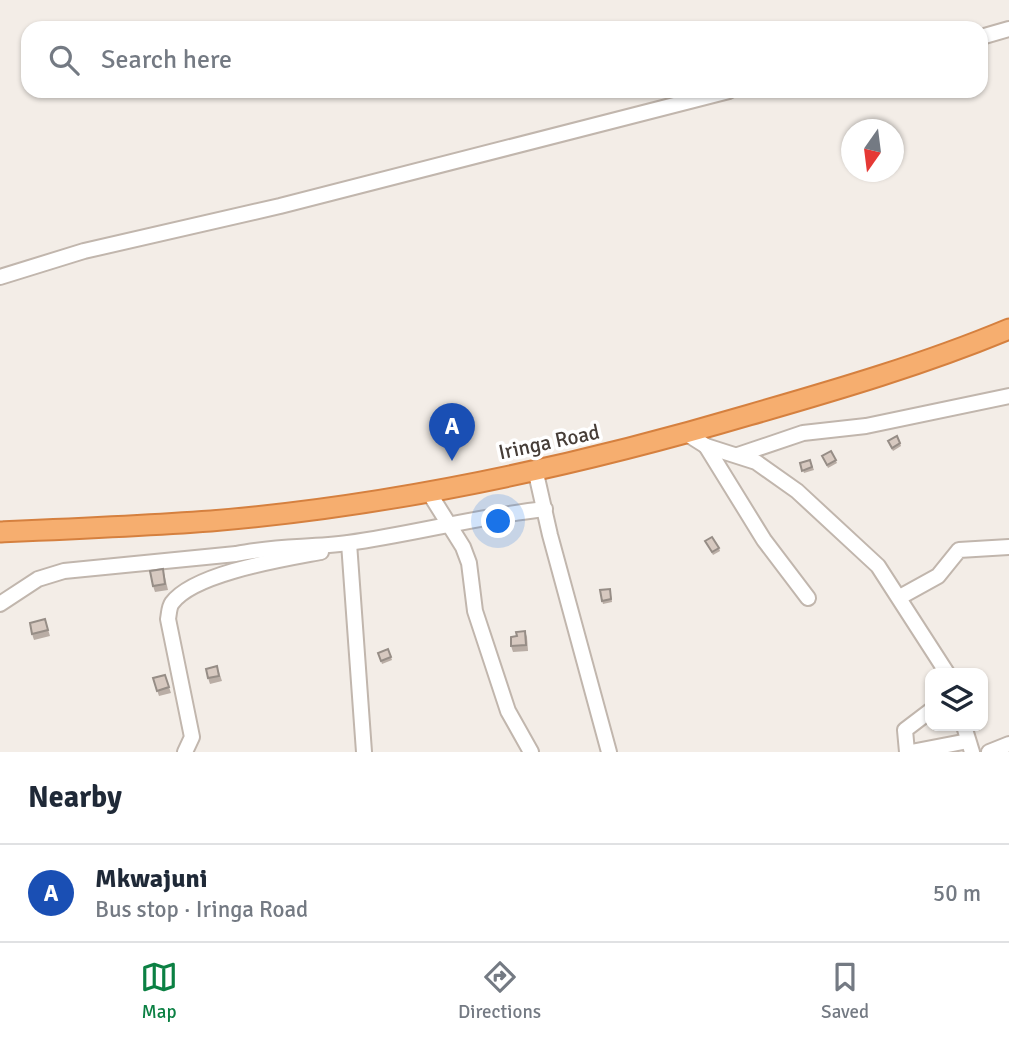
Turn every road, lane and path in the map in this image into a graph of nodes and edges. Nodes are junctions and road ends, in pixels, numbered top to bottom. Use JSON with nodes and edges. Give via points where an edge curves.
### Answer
{"nodes":[{"id":1,"x":1009,"y":29,"type":"edge"},
{"id":2,"x":988,"y":35,"type":"edge"},
{"id":3,"x":702,"y":98,"type":"edge"},
{"id":4,"x":0,"y":277,"type":"edge"},
{"id":5,"x":1009,"y":329,"type":"edge"},
{"id":6,"x":1009,"y":396,"type":"edge"},
{"id":7,"x":687,"y":434,"type":"junction"},
{"id":8,"x":706,"y":446,"type":"junction"},
{"id":9,"x":738,"y":455,"type":"junction"},
{"id":10,"x":535,"y":469,"type":"junction"},
{"id":11,"x":428,"y":491,"type":"junction"},
{"id":12,"x":545,"y":509,"type":"junction"},
{"id":13,"x":448,"y":524,"type":"junction"},
{"id":14,"x":0,"y":531,"type":"edge"},
{"id":15,"x":343,"y":543,"type":"junction"},
{"id":16,"x":1009,"y":547,"type":"edge"},
{"id":17,"x":900,"y":597,"type":"junction"},
{"id":18,"x":808,"y":598,"type":"dead end"},
{"id":19,"x":0,"y":604,"type":"edge"},
{"id":20,"x":944,"y":668,"type":"edge"},
{"id":21,"x":925,"y":715,"type":"edge"},
{"id":22,"x":1009,"y":744,"type":"edge"},
{"id":23,"x":970,"y":746,"type":"edge"},
{"id":24,"x":185,"y":752,"type":"edge"},
{"id":25,"x":364,"y":752,"type":"edge"},
{"id":26,"x":531,"y":752,"type":"edge"},
{"id":27,"x":609,"y":752,"type":"edge"},
{"id":28,"x":909,"y":752,"type":"edge"},
{"id":29,"x":989,"y":752,"type":"edge"}],
"edges":[{"from":1,"to":2,"type":"street"},
{"from":3,"to":4,"type":"street","via":[[84,251]]},
{"from":5,"to":7,"type":"highway","name":"Iringa Road","via":[[794,403]]},
{"from":6,"to":9,"type":"street","via":[[866,426],[810,431]]},
{"from":7,"to":8,"type":"street"},
{"from":7,"to":10,"type":"highway","name":"Iringa Road"},
{"from":8,"to":9,"type":"street"},
{"from":8,"to":18,"type":"street","via":[[764,540]]},
{"from":9,"to":17,"type":"street","via":[[797,491],[878,566]]},
{"from":10,"to":11,"type":"highway","name":"Iringa Road"},
{"from":10,"to":12,"type":"street"},
{"from":11,"to":13,"type":"street"},
{"from":11,"to":14,"type":"highway","name":"Iringa Road","via":[[212,520]]},
{"from":12,"to":13,"type":"street"},
{"from":12,"to":27,"type":"street"},
{"from":13,"to":15,"type":"street"},
{"from":13,"to":26,"type":"street","via":[[469,563],[475,611],[508,711]]},
{"from":15,"to":19,"type":"street","via":[[64,571],[38,579]]},
{"from":15,"to":24,"type":"street","via":[[325,552],[214,577],[172,603],[168,619],[192,737]]},
{"from":15,"to":25,"type":"street"},
{"from":16,"to":17,"type":"street","via":[[959,550],[938,576]]},
{"from":17,"to":20,"type":"street"},
{"from":21,"to":28,"type":"street","via":[[905,730]]},
{"from":22,"to":29,"type":"street"},
{"from":23,"to":28,"type":"street"}]}
